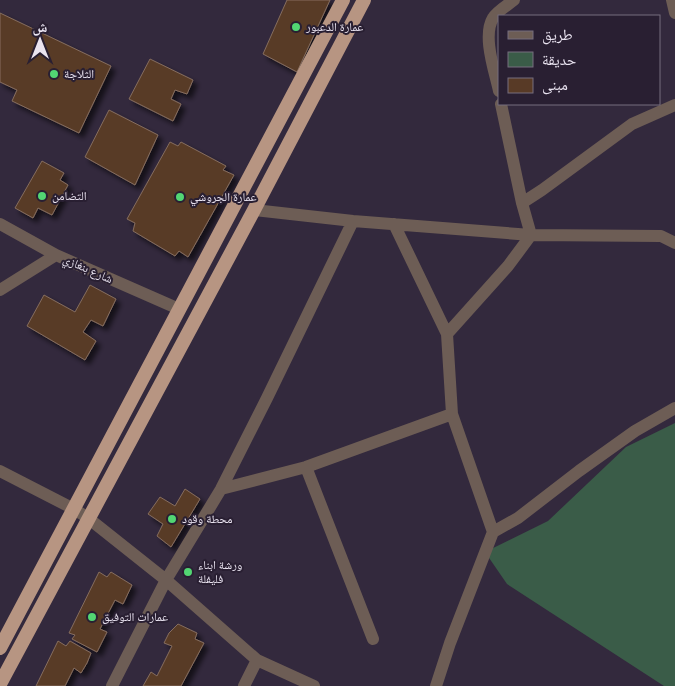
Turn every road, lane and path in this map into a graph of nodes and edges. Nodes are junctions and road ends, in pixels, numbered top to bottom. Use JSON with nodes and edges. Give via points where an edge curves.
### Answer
{"nodes":[{"id":1,"x":343,"y":0,"type":"edge"},
{"id":2,"x":364,"y":0,"type":"edge"},
{"id":3,"x":514,"y":0,"type":"edge"},
{"id":4,"x":672,"y":0,"type":"edge"},
{"id":5,"x":675,"y":13,"type":"edge"},
{"id":6,"x":498,"y":87,"type":"edge"},
{"id":7,"x":501,"y":105,"type":"edge"},
{"id":8,"x":675,"y":105,"type":"edge"},
{"id":9,"x":522,"y":203,"type":"junction"},
{"id":10,"x":254,"y":210,"type":"junction"},
{"id":11,"x":353,"y":221,"type":"junction"},
{"id":12,"x":0,"y":224,"type":"edge"},
{"id":13,"x":394,"y":224,"type":"junction"},
{"id":14,"x":675,"y":234,"type":"edge"},
{"id":15,"x":531,"y":235,"type":"junction"},
{"id":16,"x":661,"y":236,"type":"junction"},
{"id":17,"x":675,"y":244,"type":"edge"},
{"id":18,"x":56,"y":255,"type":"junction"},
{"id":19,"x":0,"y":290,"type":"edge"},
{"id":20,"x":179,"y":309,"type":"junction"},
{"id":21,"x":447,"y":334,"type":"junction"},
{"id":22,"x":675,"y":408,"type":"edge"},
{"id":23,"x":452,"y":414,"type":"junction"},
{"id":24,"x":306,"y":467,"type":"junction"},
{"id":25,"x":0,"y":471,"type":"edge"},
{"id":26,"x":221,"y":489,"type":"junction"},
{"id":27,"x":74,"y":509,"type":"junction"},
{"id":28,"x":88,"y":518,"type":"junction"},
{"id":29,"x":493,"y":532,"type":"junction"},
{"id":30,"x":166,"y":580,"type":"junction"},
{"id":31,"x":373,"y":638,"type":"dead end"},
{"id":32,"x":0,"y":648,"type":"edge"},
{"id":33,"x":257,"y":660,"type":"junction"},
{"id":34,"x":0,"y":684,"type":"edge"},
{"id":35,"x":112,"y":686,"type":"edge"},
{"id":36,"x":244,"y":686,"type":"edge"},
{"id":37,"x":314,"y":686,"type":"edge"},
{"id":38,"x":436,"y":686,"type":"edge"}],
"edges":[{"from":1,"to":20,"type":"highway"},
{"from":2,"to":10,"type":"highway"},
{"from":3,"to":6,"type":"street","via":[[494,17],[489,30],[488,42]]},
{"from":4,"to":5,"type":"street"},
{"from":7,"to":9,"type":"street"},
{"from":8,"to":9,"type":"street","via":[[632,124]]},
{"from":9,"to":15,"type":"street"},
{"from":10,"to":11,"type":"street"},
{"from":10,"to":28,"type":"highway"},
{"from":11,"to":13,"type":"street"},
{"from":11,"to":26,"type":"street"},
{"from":12,"to":18,"type":"street","name":"شارع بنغازي"},
{"from":13,"to":15,"type":"street"},
{"from":13,"to":21,"type":"street"},
{"from":14,"to":16,"type":"street"},
{"from":15,"to":16,"type":"street"},
{"from":15,"to":21,"type":"street"},
{"from":16,"to":17,"type":"street"},
{"from":18,"to":19,"type":"street"},
{"from":18,"to":20,"type":"street","name":"شارع بنغازي"},
{"from":20,"to":27,"type":"highway"},
{"from":21,"to":23,"type":"street"},
{"from":22,"to":29,"type":"street","via":[[635,431],[518,518]]},
{"from":23,"to":24,"type":"street"},
{"from":23,"to":29,"type":"street"},
{"from":24,"to":26,"type":"street"},
{"from":24,"to":31,"type":"street"},
{"from":25,"to":27,"type":"street"},
{"from":26,"to":30,"type":"street"},
{"from":27,"to":28,"type":"street"},
{"from":27,"to":32,"type":"highway"},
{"from":28,"to":30,"type":"street"},
{"from":28,"to":34,"type":"highway"},
{"from":29,"to":38,"type":"street"},
{"from":30,"to":33,"type":"street"},
{"from":30,"to":35,"type":"street"},
{"from":33,"to":36,"type":"street"},
{"from":33,"to":37,"type":"street"}]}
